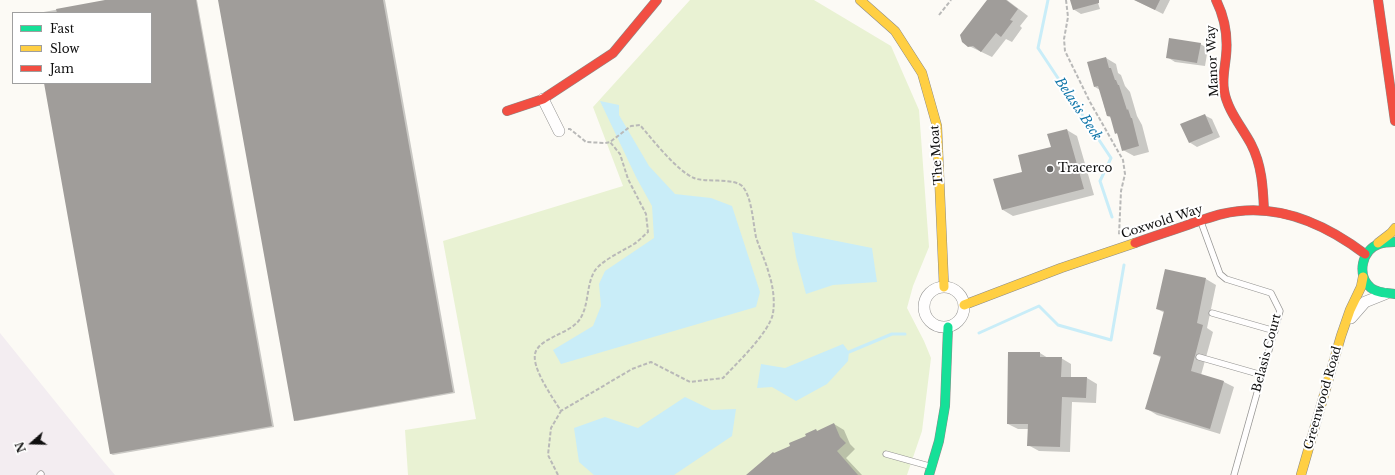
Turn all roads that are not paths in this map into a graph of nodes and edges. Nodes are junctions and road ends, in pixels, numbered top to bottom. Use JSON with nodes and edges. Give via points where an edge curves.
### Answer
{"nodes":[{"id":1,"x":657,"y":0,"type":"edge"},
{"id":2,"x":860,"y":0,"type":"edge"},
{"id":3,"x":1216,"y":0,"type":"edge"},
{"id":4,"x":1378,"y":0,"type":"edge"},
{"id":5,"x":543,"y":99,"type":"junction"},
{"id":6,"x":507,"y":111,"type":"dead end"},
{"id":7,"x":1395,"y":121,"type":"edge"},
{"id":8,"x":559,"y":131,"type":"road end"},
{"id":9,"x":1264,"y":210,"type":"junction"},
{"id":10,"x":1201,"y":221,"type":"junction"},
{"id":11,"x":1395,"y":228,"type":"edge"},
{"id":12,"x":1395,"y":242,"type":"edge"},
{"id":13,"x":1378,"y":243,"type":"junction"},
{"id":14,"x":1365,"y":254,"type":"junction"},
{"id":15,"x":1363,"y":277,"type":"junction"},
{"id":16,"x":944,"y":287,"type":"junction"},
{"id":17,"x":1392,"y":294,"type":"edge"},
{"id":18,"x":964,"y":305,"type":"junction"},
{"id":19,"x":1212,"y":313,"type":"dead end"},
{"id":20,"x":1347,"y":322,"type":"junction"},
{"id":21,"x":948,"y":327,"type":"junction"},
{"id":22,"x":1275,"y":331,"type":"junction"},
{"id":23,"x":1199,"y":357,"type":"dead end"},
{"id":24,"x":1262,"y":375,"type":"junction"},
{"id":25,"x":886,"y":454,"type":"dead end"},
{"id":26,"x":930,"y":471,"type":"edge"},
{"id":27,"x":1234,"y":475,"type":"edge"},
{"id":28,"x":1301,"y":475,"type":"edge"}],
"edges":[{"from":1,"to":5,"type":"street","via":[[613,53]]},
{"from":2,"to":16,"type":"street","name":"The Moat","via":[[895,31],[922,73],[937,126]]},
{"from":3,"to":9,"type":"street","name":"Manor Way","via":[[1226,30],[1224,90],[1228,106],[1254,152],[1260,168]]},
{"from":4,"to":7,"type":"street"},
{"from":5,"to":6,"type":"street"},
{"from":5,"to":8,"type":"street"},
{"from":9,"to":10,"type":"street","name":"Coxwold Way","via":[[1239,210]]},
{"from":9,"to":14,"type":"street","name":"Coxwold Way","via":[[1298,217],[1331,232]]},
{"from":10,"to":18,"type":"street","name":"Coxwold Way","via":[[1061,268]]},
{"from":10,"to":22,"type":"lane","name":"Belasis Court","via":[[1220,274],[1226,279],[1271,293],[1280,312]]},
{"from":11,"to":13,"type":"street"},
{"from":12,"to":13,"type":"street"},
{"from":13,"to":14,"type":"street"},
{"from":14,"to":15,"type":"street","name":"Greenwood Road","via":[[1361,269]]},
{"from":15,"to":17,"type":"street","via":[[1368,286],[1376,292]]},
{"from":15,"to":20,"type":"street","name":"Greenwood Road"},
{"from":16,"to":18,"type":"street","via":[[957,292]]},
{"from":16,"to":21,"type":"street","via":[[933,290],[926,298],[924,309],[928,320],[937,326]]},
{"from":17,"to":20,"type":"street","name":"Greenwood Road","via":[[1365,302]]},
{"from":18,"to":21,"type":"street","via":[[963,315],[957,323]]},
{"from":19,"to":22,"type":"lane"},
{"from":20,"to":28,"type":"street","name":"Greenwood Road"},
{"from":21,"to":26,"type":"street","via":[[945,406],[939,441]]},
{"from":22,"to":24,"type":"lane","name":"Belasis Court"},
{"from":23,"to":24,"type":"lane"},
{"from":24,"to":27,"type":"lane","name":"Belasis Court"},
{"from":25,"to":26,"type":"lane"}]}
